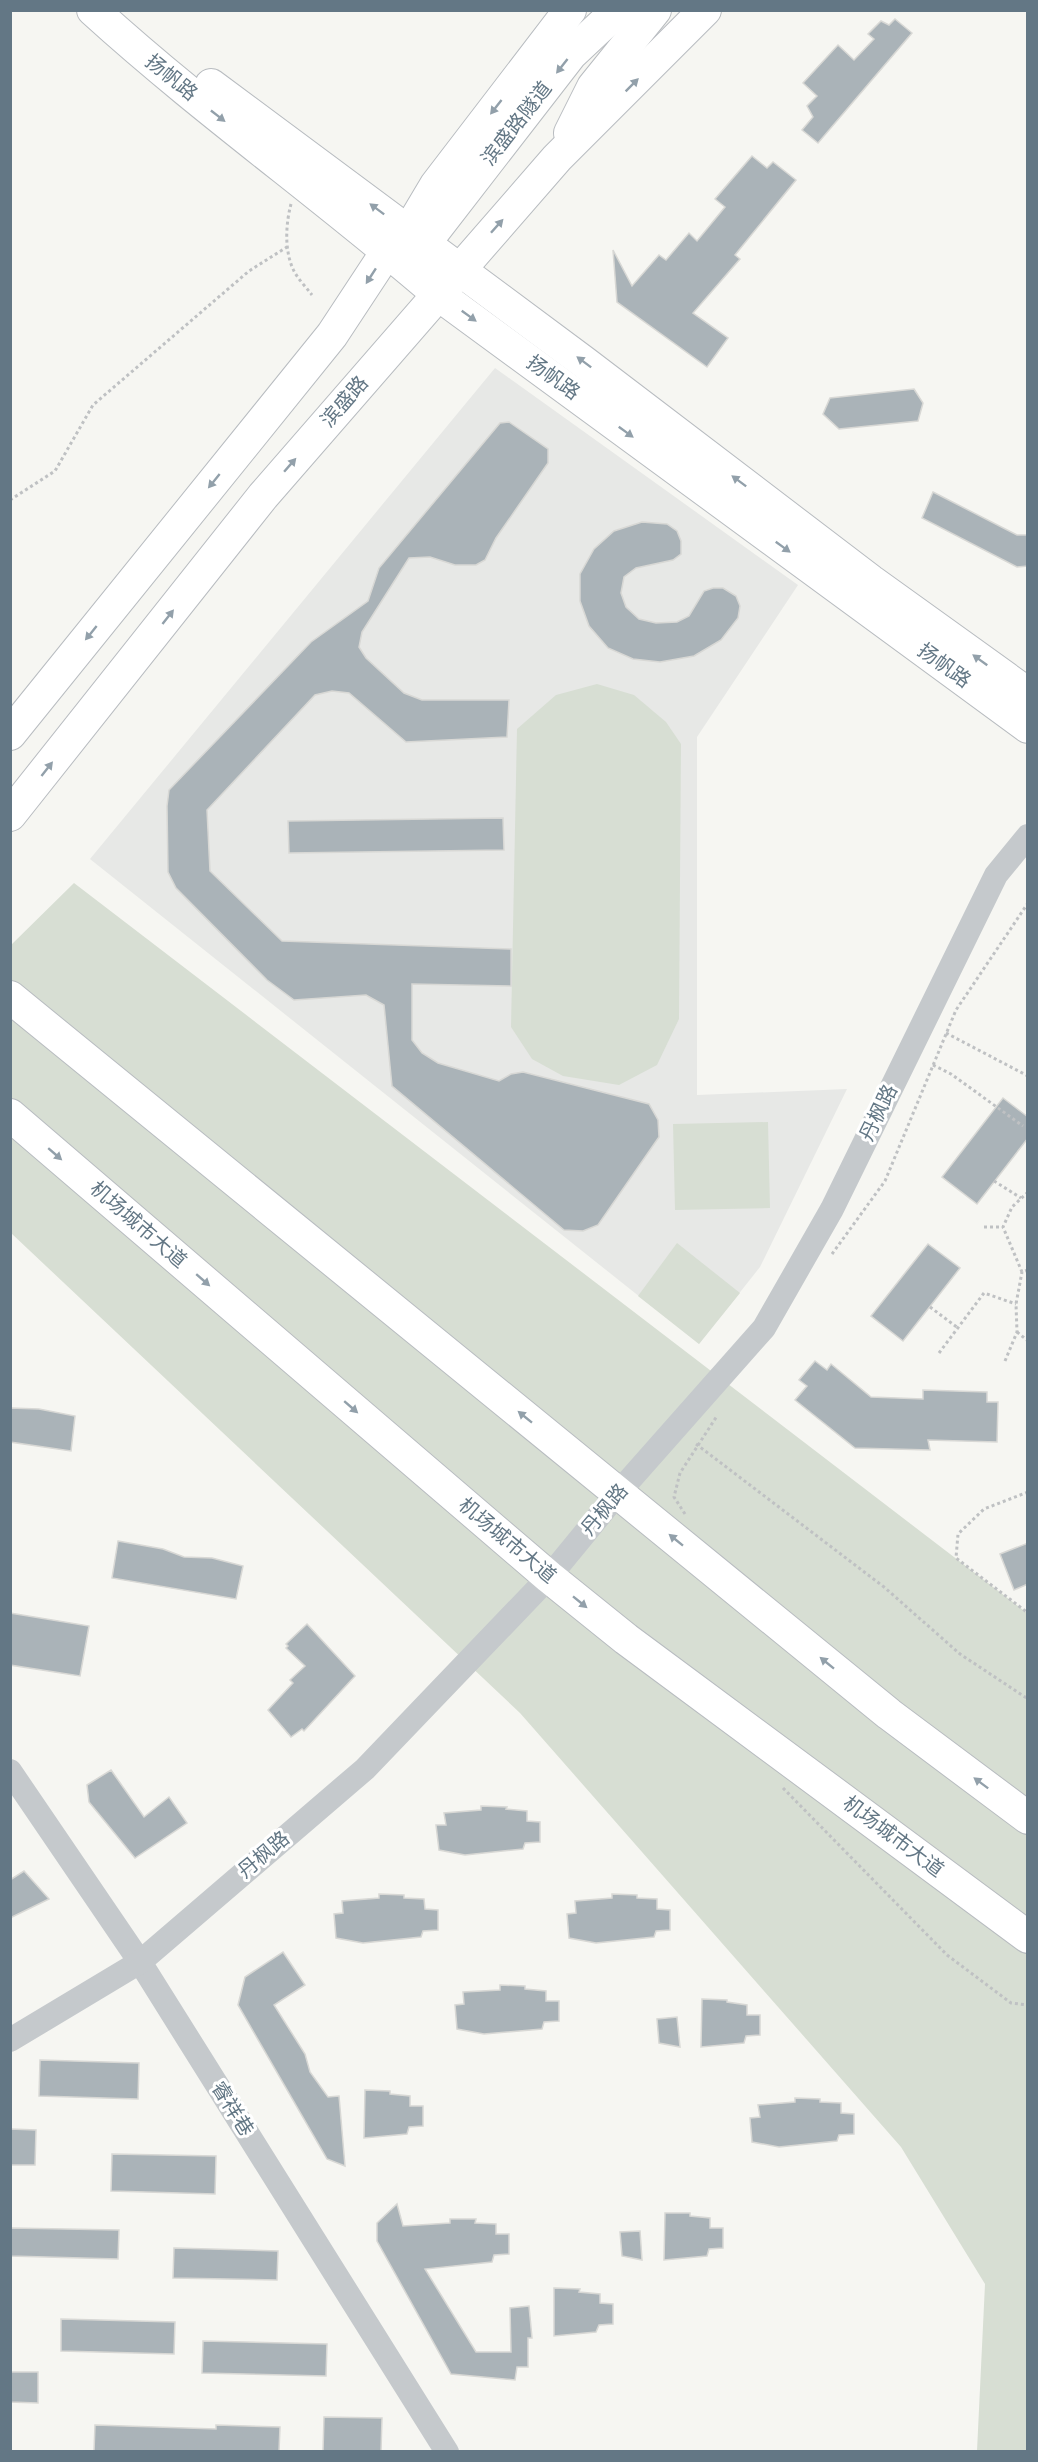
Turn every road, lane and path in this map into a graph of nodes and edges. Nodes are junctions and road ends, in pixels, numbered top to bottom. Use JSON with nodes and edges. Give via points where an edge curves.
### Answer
{"nodes":[{"id":1,"x":93,"y":10,"type":"edge"},
{"id":2,"x":117,"y":10,"type":"edge"},
{"id":3,"x":570,"y":10,"type":"edge"},
{"id":4,"x":618,"y":10,"type":"edge"},
{"id":5,"x":655,"y":10,"type":"edge"},
{"id":6,"x":705,"y":10,"type":"edge"},
{"id":7,"x":557,"y":158,"type":"junction"},
{"id":8,"x":292,"y":199,"type":"dead end"},
{"id":9,"x":406,"y":242,"type":"junction"},
{"id":10,"x":287,"y":247,"type":"junction"},
{"id":11,"x":459,"y":269,"type":"junction"},
{"id":12,"x":312,"y":295,"type":"dead end"},
{"id":13,"x":439,"y":295,"type":"junction"},
{"id":14,"x":10,"y":500,"type":"edge"},
{"id":15,"x":1028,"y":694,"type":"edge"},
{"id":16,"x":1028,"y":728,"type":"edge"},
{"id":17,"x":10,"y":734,"type":"edge"},
{"id":18,"x":10,"y":815,"type":"edge"},
{"id":19,"x":1028,"y":836,"type":"edge"},
{"id":20,"x":10,"y":997,"type":"edge"},
{"id":21,"x":946,"y":1033,"type":"dead end"},
{"id":22,"x":933,"y":1065,"type":"dead end"},
{"id":23,"x":1028,"y":1076,"type":"edge"},
{"id":24,"x":10,"y":1115,"type":"edge"},
{"id":25,"x":1023,"y":1126,"type":"dead end"},
{"id":26,"x":994,"y":1181,"type":"dead end"},
{"id":27,"x":1028,"y":1192,"type":"edge"},
{"id":28,"x":1021,"y":1198,"type":"junction"},
{"id":29,"x":984,"y":1227,"type":"dead end"},
{"id":30,"x":1003,"y":1227,"type":"junction"},
{"id":31,"x":1028,"y":1270,"type":"edge"},
{"id":32,"x":1022,"y":1272,"type":"junction"},
{"id":33,"x":1016,"y":1304,"type":"junction"},
{"id":34,"x":930,"y":1307,"type":"dead end"},
{"id":35,"x":958,"y":1328,"type":"junction"},
{"id":36,"x":1017,"y":1332,"type":"junction"},
{"id":37,"x":1028,"y":1341,"type":"edge"},
{"id":38,"x":939,"y":1353,"type":"dead end"},
{"id":39,"x":1005,"y":1361,"type":"dead end"},
{"id":40,"x":676,"y":1428,"type":"junction"},
{"id":41,"x":1028,"y":1492,"type":"edge"},
{"id":42,"x":618,"y":1493,"type":"junction"},
{"id":43,"x":549,"y":1577,"type":"junction"},
{"id":44,"x":1028,"y":1612,"type":"edge"},
{"id":45,"x":1028,"y":1699,"type":"edge"},
{"id":46,"x":10,"y":1771,"type":"edge"},
{"id":47,"x":776,"y":1780,"type":"dead end"},
{"id":48,"x":1028,"y":1818,"type":"edge"},
{"id":49,"x":1028,"y":1937,"type":"edge"},
{"id":50,"x":140,"y":1962,"type":"junction"},
{"id":51,"x":1028,"y":2005,"type":"edge"},
{"id":52,"x":10,"y":2040,"type":"edge"},
{"id":53,"x":447,"y":2451,"type":"edge"}],
"edges":[{"from":1,"to":9,"type":"main road","name":"扬帆路","one_way":true,"via":[[153,65]]},
{"from":9,"to":2,"type":"main road","one_way":true,"via":[[241,106],[148,40]]},
{"from":3,"to":9,"type":"main road","one_way":true,"via":[[436,185]]},
{"from":4,"to":9,"type":"main road","name":"滨盛路隧道","one_way":true,"via":[[571,54]]},
{"from":5,"to":7,"type":"main road","via":[[593,87]]},
{"from":7,"to":6,"type":"main road","name":"滨盛路","one_way":true},
{"from":11,"to":7,"type":"main road","name":"滨盛路","one_way":true},
{"from":8,"to":10,"type":"path"},
{"from":9,"to":11,"type":"main road"},
{"from":9,"to":13,"type":"main road","name":"扬帆路"},
{"from":9,"to":17,"type":"main road","one_way":true},
{"from":10,"to":12,"type":"path","via":[[293,269]]},
{"from":10,"to":14,"type":"path","via":[[249,271],[93,405],[55,471]]},
{"from":11,"to":13,"type":"main road","name":"滨盛路"},
{"from":15,"to":11,"type":"main road","one_way":true,"via":[[871,581]]},
{"from":13,"to":16,"type":"main road","name":"扬帆路","one_way":true},
{"from":18,"to":13,"type":"main road","name":"滨盛路","one_way":true,"via":[[263,496]]},
{"from":19,"to":40,"type":"street","name":"丹枫路","via":[[996,875],[832,1209],[764,1328]]},
{"from":42,"to":20,"type":"main road","one_way":true},
{"from":21,"to":23,"type":"path"},
{"from":22,"to":25,"type":"path"},
{"from":24,"to":43,"type":"main road","name":"机场城市大道","one_way":true},
{"from":26,"to":28,"type":"path"},
{"from":27,"to":28,"type":"path"},
{"from":28,"to":30,"type":"path"},
{"from":29,"to":30,"type":"path"},
{"from":30,"to":32,"type":"path"},
{"from":31,"to":32,"type":"path"},
{"from":32,"to":33,"type":"path"},
{"from":33,"to":35,"type":"path","via":[[984,1293]]},
{"from":33,"to":36,"type":"path"},
{"from":34,"to":35,"type":"path"},
{"from":35,"to":38,"type":"path"},
{"from":36,"to":37,"type":"path"},
{"from":36,"to":39,"type":"path"},
{"from":40,"to":42,"type":"street","name":"丹枫路"},
{"from":40,"to":45,"type":"path","via":[[884,1587],[960,1654]]},
{"from":41,"to":44,"type":"path","via":[[984,1509],[958,1534],[956,1558]]},
{"from":42,"to":43,"type":"street","name":"丹枫路"},
{"from":48,"to":42,"type":"main road","one_way":true,"via":[[890,1714]]},
{"from":43,"to":49,"type":"main road","name":"机场城市大道","one_way":true,"via":[[626,1639]]},
{"from":43,"to":50,"type":"street","name":"丹枫路","via":[[365,1769]]},
{"from":46,"to":50,"type":"street","name":"睿祥巷"},
{"from":47,"to":51,"type":"path","via":[[947,1955],[1011,2003]]},
{"from":50,"to":52,"type":"street","name":"丹枫路"},
{"from":50,"to":53,"type":"street","name":"睿祥巷"}]}
